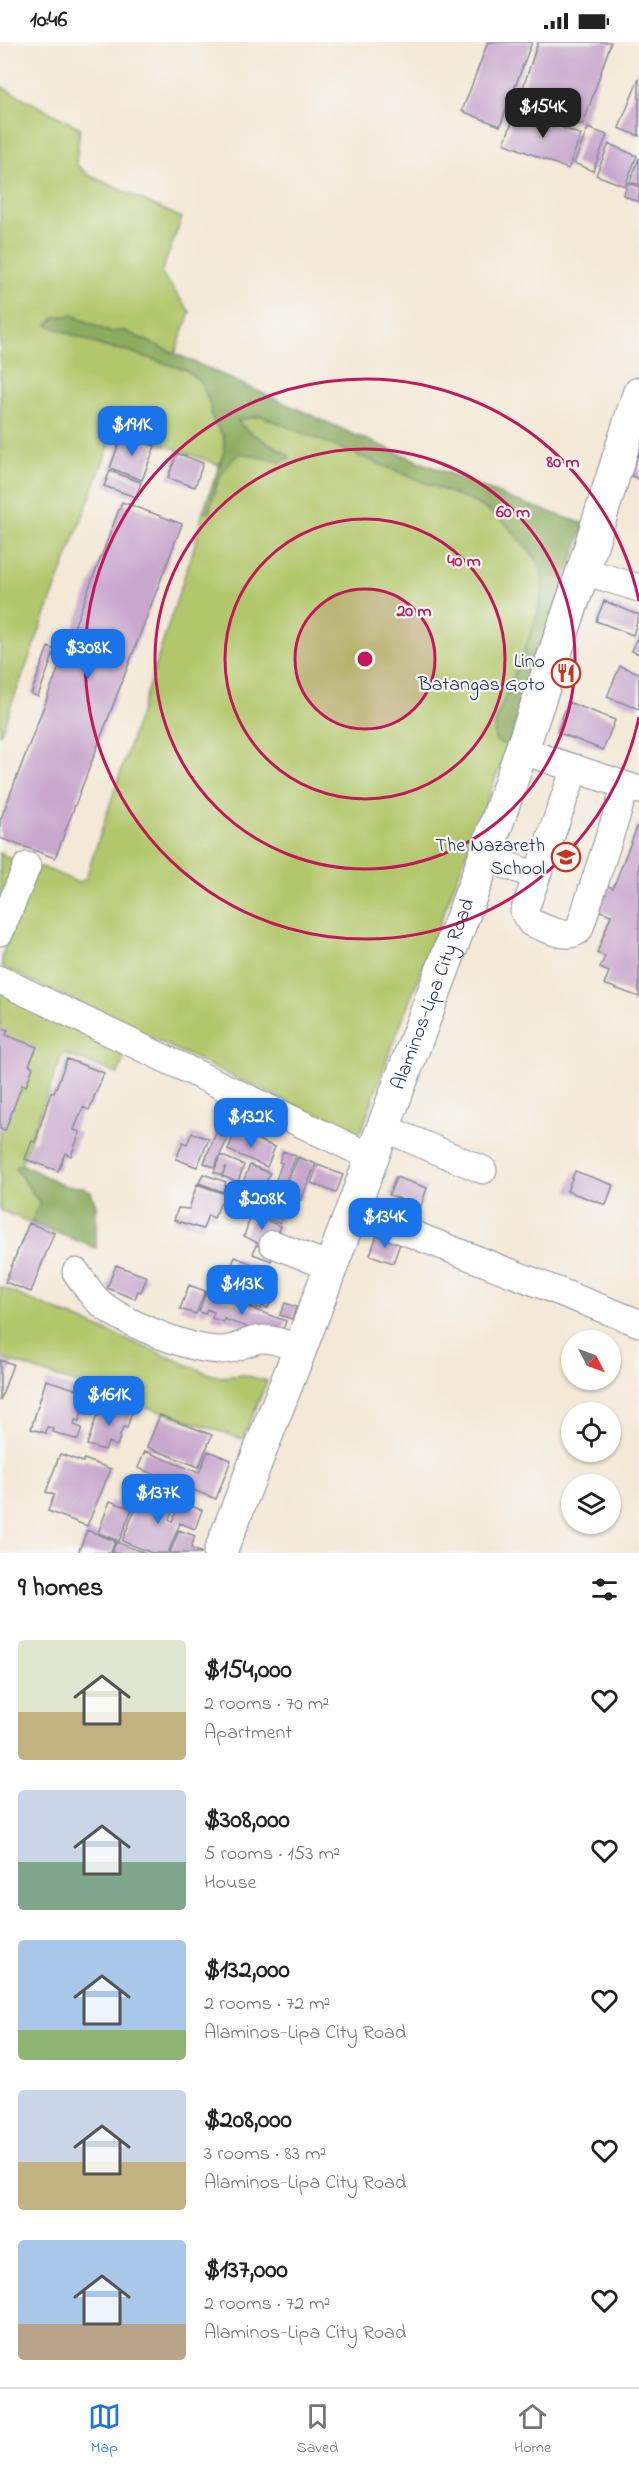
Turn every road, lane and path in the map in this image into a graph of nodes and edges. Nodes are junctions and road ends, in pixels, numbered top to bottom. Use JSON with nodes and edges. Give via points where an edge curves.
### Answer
{"nodes":[{"id":1,"x":639,"y":394,"type":"edge"},
{"id":2,"x":583,"y":571,"type":"junction"},
{"id":3,"x":639,"y":588,"type":"edge"},
{"id":4,"x":520,"y":750,"type":"junction"},
{"id":5,"x":575,"y":768,"type":"junction"},
{"id":6,"x":633,"y":788,"type":"edge"},
{"id":7,"x":485,"y":857,"type":"junction"},
{"id":8,"x":27,"y":866,"type":"dead end"},
{"id":9,"x":536,"y":876,"type":"junction"},
{"id":10,"x":0,"y":932,"type":"edge"},
{"id":11,"x":0,"y":980,"type":"edge"},
{"id":12,"x":384,"y":1128,"type":"junction"},
{"id":13,"x":371,"y":1158,"type":"junction"},
{"id":14,"x":483,"y":1170,"type":"dead end"},
{"id":15,"x":351,"y":1210,"type":"junction"},
{"id":16,"x":273,"y":1244,"type":"dead end"},
{"id":17,"x":331,"y":1267,"type":"junction"},
{"id":18,"x":76,"y":1272,"type":"dead end"},
{"id":19,"x":639,"y":1323,"type":"edge"},
{"id":20,"x":300,"y":1349,"type":"junction"},
{"id":21,"x":220,"y":1553,"type":"edge"}],
"edges":[{"from":1,"to":2,"type":"main road","name":"Alaminos-Lipa City Road"},
{"from":2,"to":3,"type":"street"},
{"from":2,"to":4,"type":"main road","name":"Alaminos-Lipa City Road"},
{"from":4,"to":5,"type":"street"},
{"from":4,"to":7,"type":"main road","name":"Alaminos-Lipa City Road"},
{"from":5,"to":6,"type":"street"},
{"from":5,"to":9,"type":"street"},
{"from":6,"to":9,"type":"street","via":[[579,930],[567,935],[526,918],[524,912]]},
{"from":7,"to":9,"type":"street"},
{"from":7,"to":12,"type":"main road","name":"Alaminos-Lipa City Road"},
{"from":8,"to":10,"type":"street"},
{"from":11,"to":13,"type":"street"},
{"from":12,"to":13,"type":"main road","name":"Alaminos-Lipa City Road"},
{"from":12,"to":14,"type":"street"},
{"from":13,"to":15,"type":"main road","name":"Alaminos-Lipa City Road"},
{"from":15,"to":17,"type":"main road","name":"Alaminos-Lipa City Road"},
{"from":15,"to":19,"type":"street"},
{"from":16,"to":17,"type":"street"},
{"from":17,"to":20,"type":"main road","name":"Alaminos-Lipa City Road"},
{"from":18,"to":20,"type":"street","via":[[96,1298],[113,1311],[165,1336],[203,1349],[237,1348],[257,1339]]},
{"from":20,"to":21,"type":"main road","name":"Alaminos-Lipa City Road"}]}
